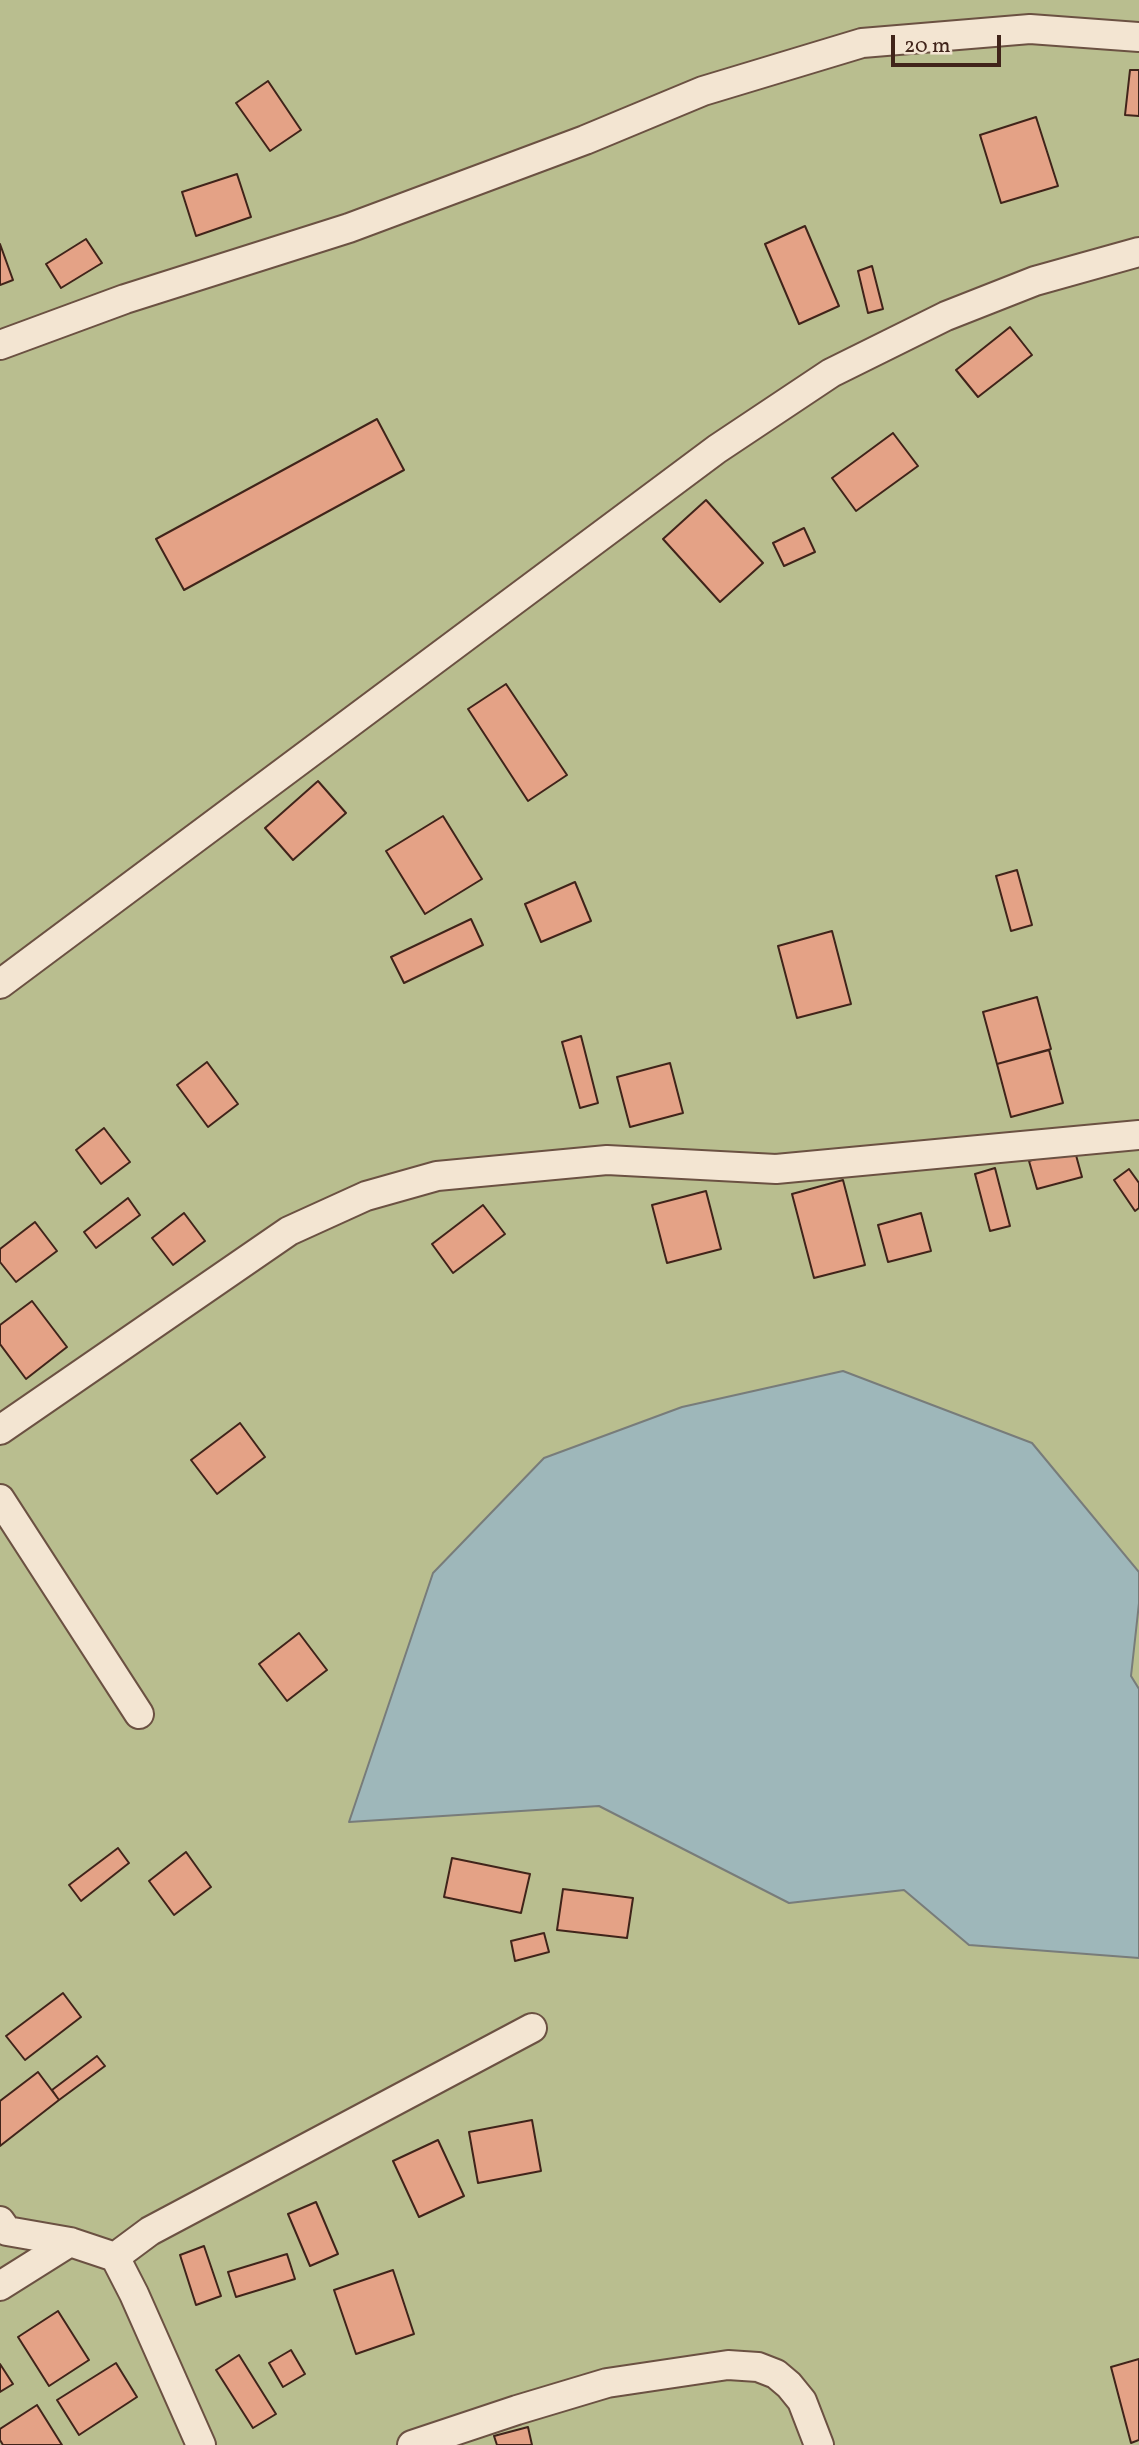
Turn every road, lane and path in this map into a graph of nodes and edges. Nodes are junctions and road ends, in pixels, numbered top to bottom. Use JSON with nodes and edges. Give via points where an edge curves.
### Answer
{"nodes":[{"id":1,"x":1139,"y":37,"type":"edge"},
{"id":2,"x":1139,"y":252,"type":"edge"},
{"id":3,"x":0,"y":345,"type":"edge"},
{"id":4,"x":0,"y":984,"type":"edge"},
{"id":5,"x":1139,"y":1135,"type":"edge"},
{"id":6,"x":0,"y":1430,"type":"edge"},
{"id":7,"x":0,"y":1499,"type":"edge"},
{"id":8,"x":139,"y":1714,"type":"dead end"},
{"id":9,"x":532,"y":2028,"type":"dead end"},
{"id":10,"x":0,"y":2221,"type":"edge"},
{"id":11,"x":70,"y":2242,"type":"junction"},
{"id":12,"x":115,"y":2257,"type":"junction"},
{"id":13,"x":0,"y":2286,"type":"edge"},
{"id":14,"x":201,"y":2445,"type":"edge"},
{"id":15,"x":412,"y":2445,"type":"edge"},
{"id":16,"x":819,"y":2445,"type":"edge"}],
"edges":[{"from":1,"to":3,"type":"street","via":[[1030,29],[862,43],[703,91],[349,228],[125,299]]},
{"from":2,"to":4,"type":"street","via":[[1035,281],[946,316],[831,373],[717,449]]},
{"from":5,"to":6,"type":"street","via":[[776,1170],[607,1160],[437,1176],[366,1196],[289,1231]]},
{"from":7,"to":8,"type":"street"},
{"from":9,"to":12,"type":"street","via":[[149,2231]]},
{"from":10,"to":11,"type":"street","via":[[7,2231]]},
{"from":11,"to":12,"type":"street"},
{"from":11,"to":13,"type":"street"},
{"from":12,"to":14,"type":"street"},
{"from":15,"to":16,"type":"street","via":[[607,2383],[729,2365],[758,2367],[789,2385],[802,2401]]}]}
